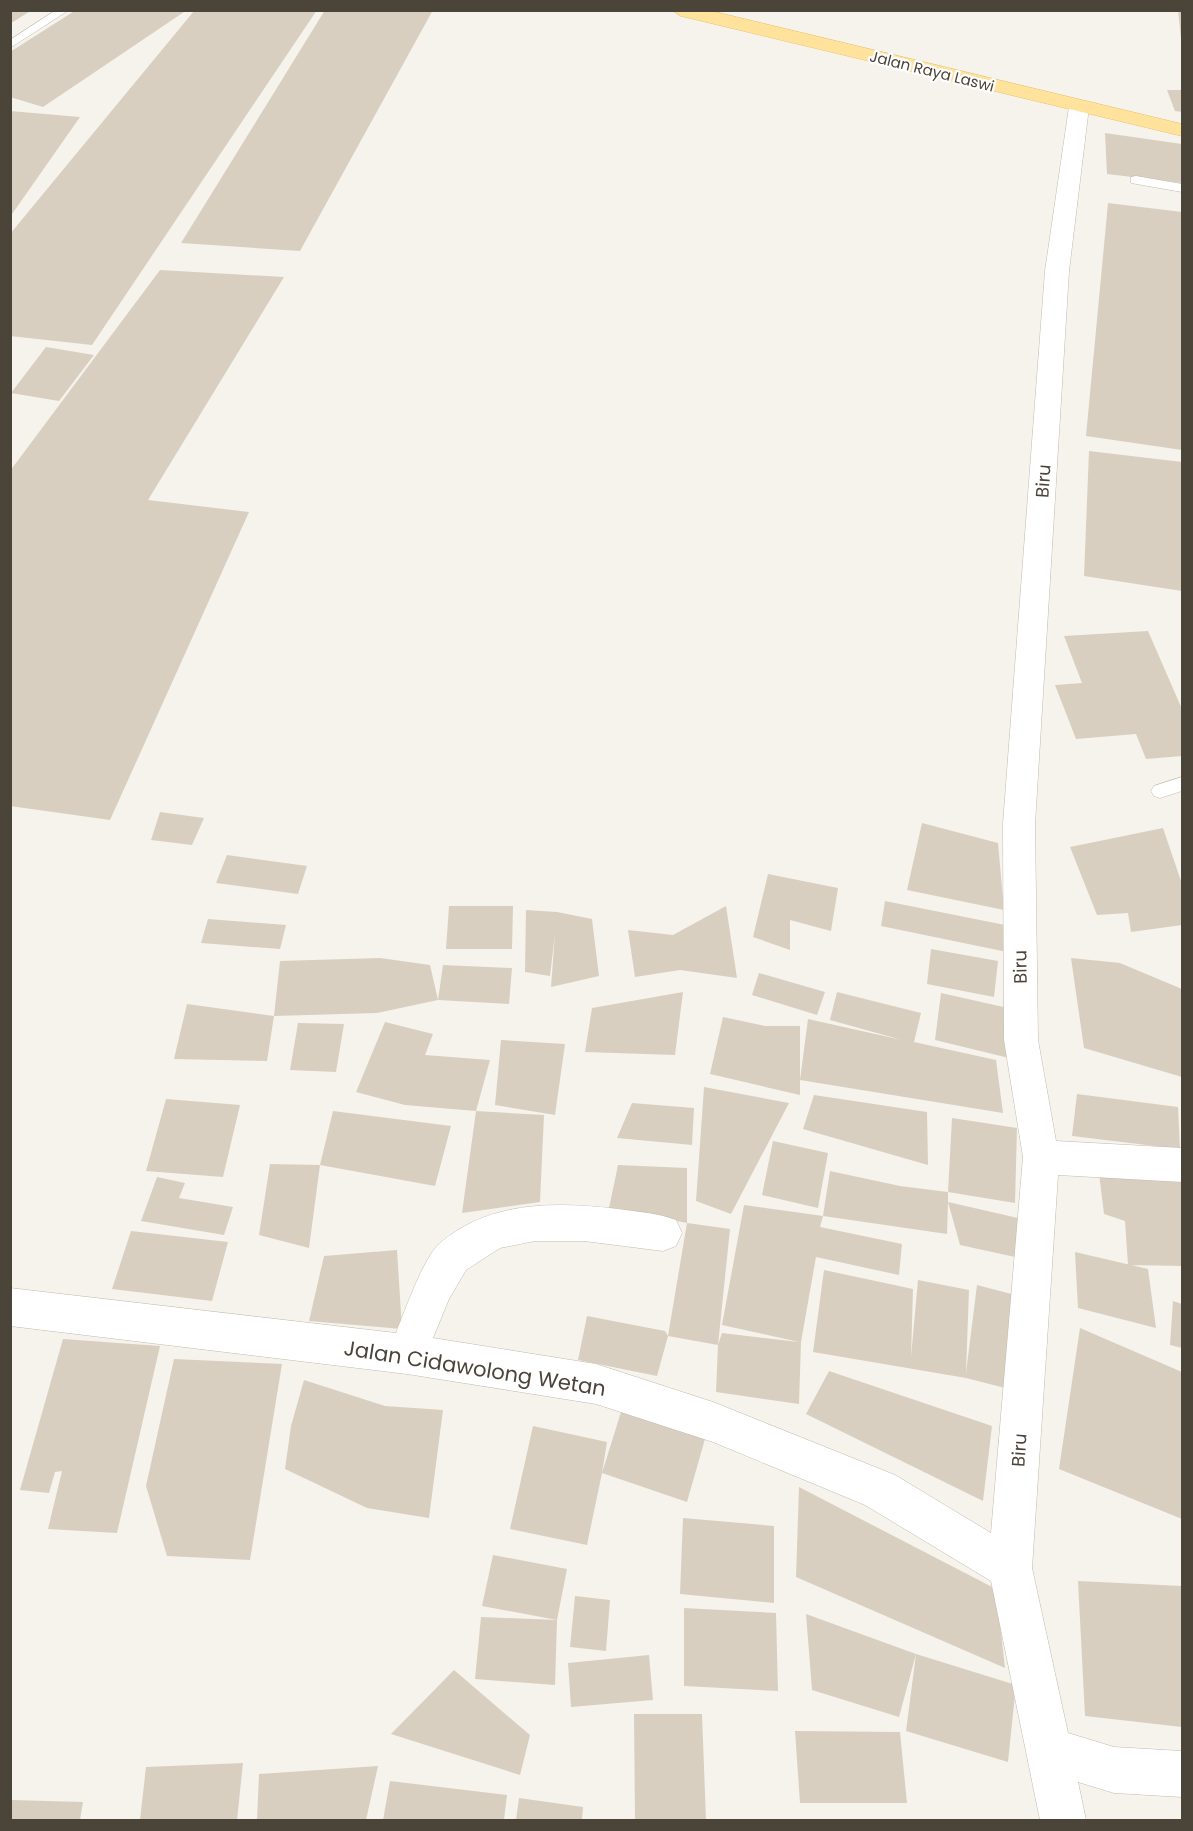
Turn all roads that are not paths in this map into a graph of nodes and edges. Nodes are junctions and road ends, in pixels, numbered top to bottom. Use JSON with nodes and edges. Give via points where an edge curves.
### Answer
{"nodes":[{"id":1,"x":64,"y":10,"type":"edge"},
{"id":2,"x":681,"y":10,"type":"edge"},
{"id":3,"x":10,"y":45,"type":"edge"},
{"id":4,"x":1079,"y":107,"type":"junction"},
{"id":5,"x":1182,"y":130,"type":"edge"},
{"id":6,"x":1136,"y":180,"type":"dead end"},
{"id":7,"x":1182,"y":188,"type":"edge"},
{"id":8,"x":1182,"y":784,"type":"edge"},
{"id":9,"x":1160,"y":791,"type":"dead end"},
{"id":10,"x":1041,"y":1157,"type":"junction"},
{"id":11,"x":1182,"y":1165,"type":"edge"},
{"id":12,"x":663,"y":1233,"type":"dead end"},
{"id":13,"x":10,"y":1307,"type":"edge"},
{"id":14,"x":407,"y":1354,"type":"junction"},
{"id":15,"x":1010,"y":1568,"type":"junction"},
{"id":16,"x":1048,"y":1749,"type":"junction"},
{"id":17,"x":1182,"y":1774,"type":"edge"},
{"id":18,"x":1063,"y":1821,"type":"edge"}],
"edges":[{"from":1,"to":3,"type":"lane"},
{"from":2,"to":4,"type":"main road","name":"Jalan Raya Laswi"},
{"from":4,"to":5,"type":"main road","name":"Jalan Raya Laswi"},
{"from":4,"to":10,"type":"street","name":"Biru","via":[[1057,271],[1019,824],[1021,1040]]},
{"from":6,"to":7,"type":"lane"},
{"from":8,"to":9,"type":"lane"},
{"from":10,"to":11,"type":"street"},
{"from":10,"to":15,"type":"street","name":"Biru"},
{"from":12,"to":14,"type":"street","via":[[584,1223],[535,1223],[493,1231],[452,1257],[434,1288]]},
{"from":13,"to":14,"type":"street","name":"Jalan Cidawolong Wetan"},
{"from":14,"to":15,"type":"street","name":"Jalan Cidawolong Wetan","via":[[596,1384],[713,1422],[880,1490]]},
{"from":15,"to":16,"type":"street","name":"Biru"},
{"from":16,"to":17,"type":"street","via":[[1114,1770]]},
{"from":16,"to":18,"type":"street","name":"Biru"}]}
